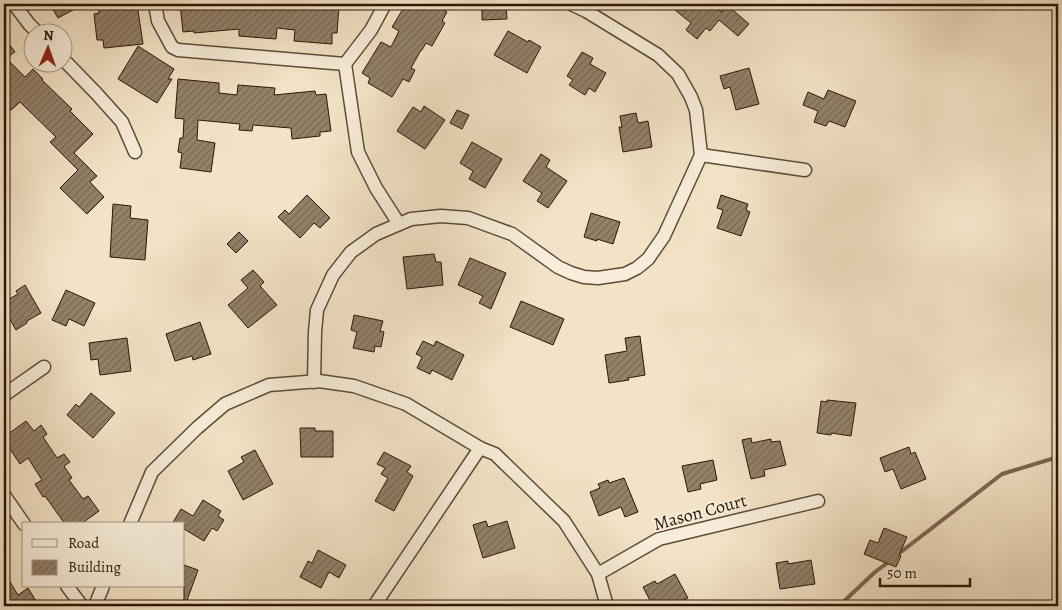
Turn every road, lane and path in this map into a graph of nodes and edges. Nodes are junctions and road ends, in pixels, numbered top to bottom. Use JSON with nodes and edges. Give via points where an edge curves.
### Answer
{"nodes":[{"id":1,"x":14,"y":4,"type":"edge"},
{"id":2,"x":155,"y":4,"type":"edge"},
{"id":3,"x":385,"y":4,"type":"edge"},
{"id":4,"x":571,"y":4,"type":"edge"},
{"id":5,"x":27,"y":22,"type":"edge"},
{"id":6,"x":345,"y":64,"type":"junction"},
{"id":7,"x":72,"y":68,"type":"edge"},
{"id":8,"x":135,"y":152,"type":"dead end"},
{"id":9,"x":701,"y":155,"type":"junction"},
{"id":10,"x":805,"y":170,"type":"dead end"},
{"id":11,"x":399,"y":224,"type":"junction"},
{"id":12,"x":44,"y":367,"type":"dead end"},
{"id":13,"x":314,"y":382,"type":"junction"},
{"id":14,"x":4,"y":395,"type":"edge"},
{"id":15,"x":480,"y":448,"type":"junction"},
{"id":16,"x":4,"y":495,"type":"edge"},
{"id":17,"x":818,"y":501,"type":"dead end"},
{"id":18,"x":23,"y":522,"type":"edge"},
{"id":19,"x":131,"y":522,"type":"edge"},
{"id":20,"x":598,"y":574,"type":"junction"},
{"id":21,"x":68,"y":588,"type":"edge"},
{"id":22,"x":102,"y":588,"type":"edge"},
{"id":23,"x":82,"y":606,"type":"edge"},
{"id":24,"x":95,"y":606,"type":"edge"},
{"id":25,"x":374,"y":606,"type":"edge"},
{"id":26,"x":607,"y":606,"type":"edge"}],
"edges":[{"from":1,"to":5,"type":"street"},
{"from":2,"to":6,"type":"street","via":[[158,21],[172,47],[178,50]]},
{"from":3,"to":6,"type":"street","via":[[371,30]]},
{"from":4,"to":9,"type":"street","via":[[658,55],[678,74],[696,110]]},
{"from":6,"to":11,"type":"street","via":[[358,152]]},
{"from":7,"to":8,"type":"street","via":[[122,122]]},
{"from":9,"to":10,"type":"street"},
{"from":9,"to":11,"type":"street","via":[[664,236],[648,260],[625,274],[598,278],[571,272],[558,267],[512,234],[468,218],[441,216],[411,219]]},
{"from":11,"to":13,"type":"street","via":[[376,234],[351,252],[333,275],[317,310]]},
{"from":12,"to":14,"type":"street"},
{"from":13,"to":15,"type":"street","via":[[354,386],[406,404]]},
{"from":13,"to":19,"type":"street","via":[[269,385],[225,404],[152,472]]},
{"from":15,"to":20,"type":"street","via":[[495,454],[564,521]]},
{"from":15,"to":25,"type":"street"},
{"from":16,"to":18,"type":"street"},
{"from":17,"to":20,"type":"street","name":"Mason Court","via":[[659,539]]},
{"from":20,"to":26,"type":"street"},
{"from":21,"to":23,"type":"street"},
{"from":22,"to":24,"type":"street"}]}
